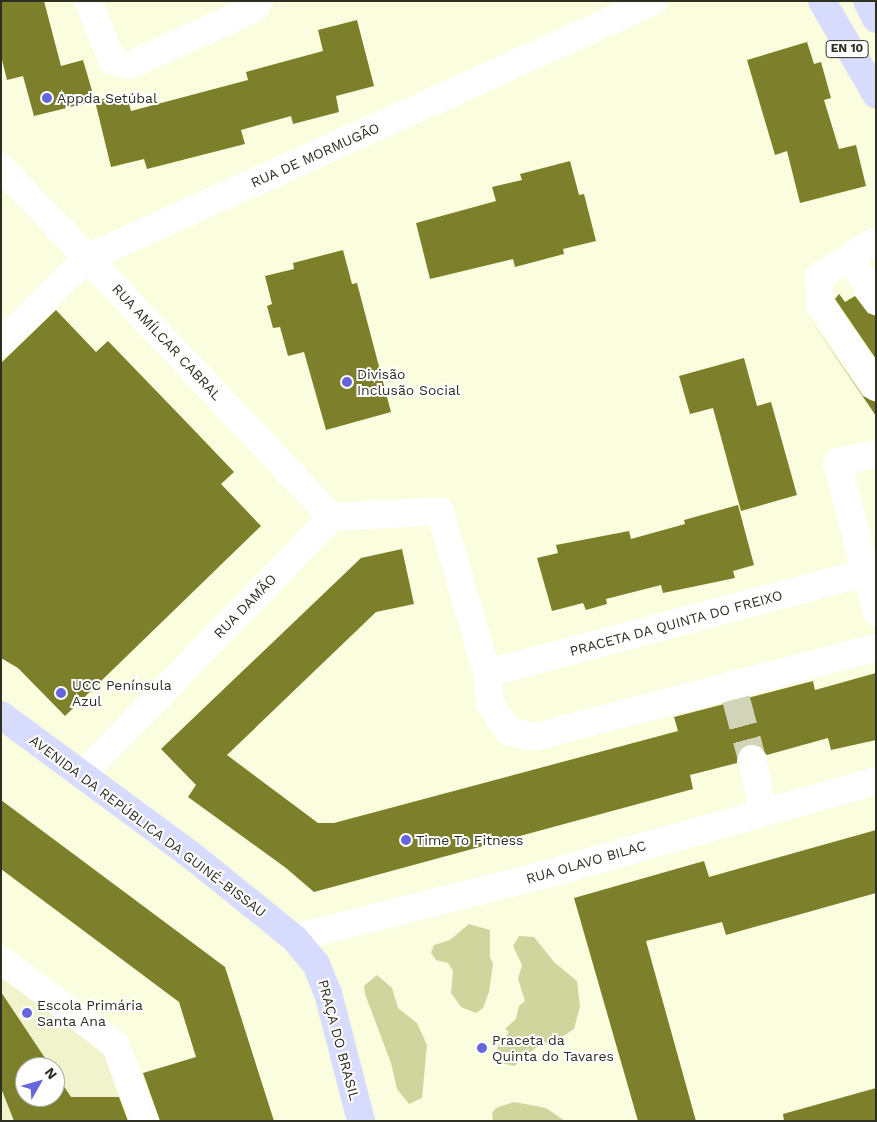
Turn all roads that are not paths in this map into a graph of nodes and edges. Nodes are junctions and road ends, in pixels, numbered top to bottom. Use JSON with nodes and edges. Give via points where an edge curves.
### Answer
{"nodes":[{"id":1,"x":88,"y":1,"type":"edge"},
{"id":2,"x":258,"y":1,"type":"edge"},
{"id":3,"x":654,"y":1,"type":"edge"},
{"id":4,"x":822,"y":1,"type":"edge"},
{"id":5,"x":867,"y":1,"type":"edge"},
{"id":6,"x":876,"y":18,"type":"edge"},
{"id":7,"x":876,"y":94,"type":"edge"},
{"id":8,"x":1,"y":167,"type":"edge"},
{"id":9,"x":876,"y":241,"type":"edge"},
{"id":10,"x":87,"y":258,"type":"junction"},
{"id":11,"x":850,"y":258,"type":"junction"},
{"id":12,"x":876,"y":300,"type":"edge"},
{"id":13,"x":1,"y":344,"type":"edge"},
{"id":14,"x":876,"y":387,"type":"edge"},
{"id":15,"x":876,"y":454,"type":"edge"},
{"id":16,"x":332,"y":517,"type":"junction"},
{"id":17,"x":864,"y":573,"type":"junction"},
{"id":18,"x":876,"y":612,"type":"edge"},
{"id":19,"x":876,"y":648,"type":"edge"},
{"id":20,"x":487,"y":673,"type":"junction"},
{"id":21,"x":1,"y":715,"type":"edge"},
{"id":22,"x":752,"y":759,"type":"tunnel mouth"},
{"id":23,"x":83,"y":774,"type":"junction"},
{"id":24,"x":876,"y":781,"type":"edge"},
{"id":25,"x":763,"y":812,"type":"junction"},
{"id":26,"x":294,"y":938,"type":"junction"},
{"id":27,"x":1,"y":960,"type":"edge"},
{"id":28,"x":145,"y":1121,"type":"edge"},
{"id":29,"x":361,"y":1121,"type":"edge"}],
"edges":[{"from":1,"to":2,"type":"street","via":[[112,60],[130,65],[255,8]]},
{"from":3,"to":10,"type":"street","name":"RUA DE MORMUGÃO"},
{"from":4,"to":7,"type":"main road","number":"EN 10"},
{"from":5,"to":6,"type":"main road"},
{"from":8,"to":10,"type":"street","name":"RUA AMÍLCAR CABRAL"},
{"from":9,"to":11,"type":"street"},
{"from":10,"to":13,"type":"street","name":"RUA DE MORMUGÃO"},
{"from":10,"to":16,"type":"street","name":"RUA AMÍLCAR CABRAL"},
{"from":11,"to":12,"type":"street"},
{"from":11,"to":14,"type":"street","via":[[820,276],[820,304]]},
{"from":15,"to":17,"type":"street","via":[[837,462]]},
{"from":16,"to":20,"type":"street","via":[[440,511]]},
{"from":16,"to":23,"type":"street","name":"RUA DAMÃO"},
{"from":17,"to":18,"type":"street"},
{"from":17,"to":20,"type":"street","name":"PRACETA DA QUINTA DO FREIXO"},
{"from":19,"to":20,"type":"street","via":[[734,692],[534,737],[509,732],[490,704]]},
{"from":21,"to":23,"type":"main road","name":"AVENIDA DA REPÚBLICA DA GUINÉ-BISSAU"},
{"from":22,"to":25,"type":"street"},
{"from":23,"to":26,"type":"main road","name":"AVENIDA DA REPÚBLICA DA GUINÉ-BISSAU"},
{"from":24,"to":25,"type":"street","name":"RUA OLAVO BILAC"},
{"from":25,"to":26,"type":"street","name":"RUA OLAVO BILAC","via":[[547,874]]},
{"from":26,"to":29,"type":"main road","name":"PRAÇA DO BRASIL","via":[[316,964],[328,993]]},
{"from":27,"to":28,"type":"street","via":[[115,1044]]}]}
